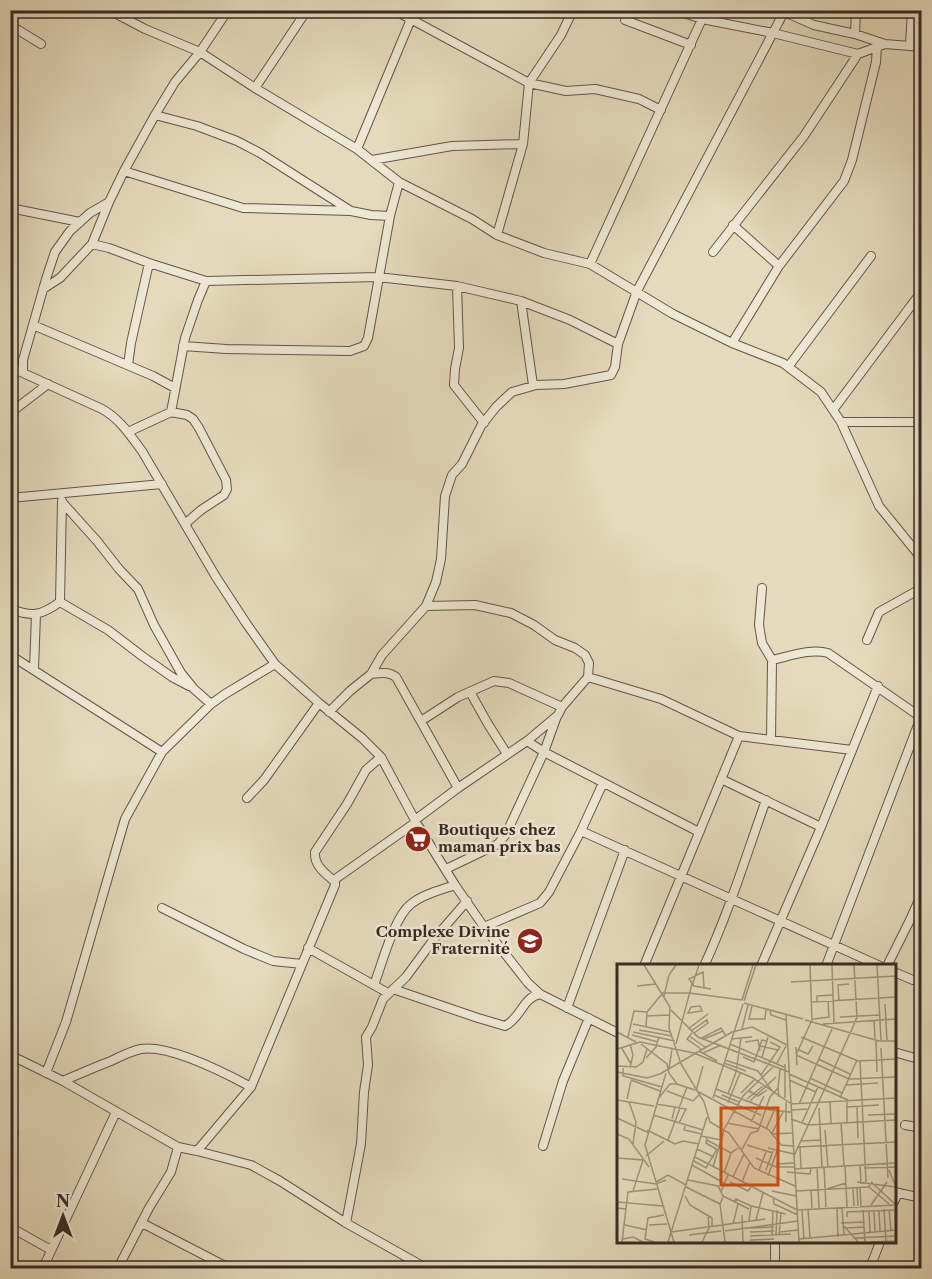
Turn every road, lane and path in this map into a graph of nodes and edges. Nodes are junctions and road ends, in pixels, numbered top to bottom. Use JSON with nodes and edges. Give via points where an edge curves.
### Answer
{"nodes":[{"id":1,"x":109,"y":10,"type":"edge"},
{"id":2,"x":228,"y":10,"type":"edge"},
{"id":3,"x":307,"y":10,"type":"edge"},
{"id":4,"x":394,"y":10,"type":"edge"},
{"id":5,"x":573,"y":10,"type":"edge"},
{"id":6,"x":675,"y":10,"type":"edge"},
{"id":7,"x":856,"y":10,"type":"edge"},
{"id":8,"x":912,"y":10,"type":"edge"},
{"id":9,"x":783,"y":11,"type":"edge"},
{"id":10,"x":702,"y":18,"type":"junction"},
{"id":11,"x":411,"y":19,"type":"junction"},
{"id":12,"x":625,"y":20,"type":"dead end"},
{"id":13,"x":10,"y":25,"type":"edge"},
{"id":14,"x":773,"y":33,"type":"junction"},
{"id":15,"x":855,"y":34,"type":"junction"},
{"id":16,"x":41,"y":44,"type":"dead end"},
{"id":17,"x":691,"y":45,"type":"junction"},
{"id":18,"x":881,"y":45,"type":"junction"},
{"id":19,"x":910,"y":45,"type":"junction"},
{"id":20,"x":921,"y":46,"type":"edge"},
{"id":21,"x":200,"y":52,"type":"junction"},
{"id":22,"x":858,"y":54,"type":"junction"},
{"id":23,"x":529,"y":83,"type":"junction"},
{"id":24,"x":255,"y":88,"type":"junction"},
{"id":25,"x":661,"y":110,"type":"junction"},
{"id":26,"x":155,"y":115,"type":"junction"},
{"id":27,"x":523,"y":144,"type":"junction"},
{"id":28,"x":357,"y":149,"type":"junction"},
{"id":29,"x":372,"y":160,"type":"junction"},
{"id":30,"x":124,"y":171,"type":"junction"},
{"id":31,"x":399,"y":182,"type":"junction"},
{"id":32,"x":109,"y":202,"type":"junction"},
{"id":33,"x":10,"y":208,"type":"edge"},
{"id":34,"x":351,"y":211,"type":"junction"},
{"id":35,"x":390,"y":216,"type":"junction"},
{"id":36,"x":80,"y":222,"type":"junction"},
{"id":37,"x":733,"y":225,"type":"junction"},
{"id":38,"x":497,"y":235,"type":"junction"},
{"id":39,"x":92,"y":244,"type":"junction"},
{"id":40,"x":713,"y":252,"type":"dead end"},
{"id":41,"x":871,"y":256,"type":"dead end"},
{"id":42,"x":149,"y":263,"type":"junction"},
{"id":43,"x":590,"y":264,"type":"junction"},
{"id":44,"x":779,"y":266,"type":"junction"},
{"id":45,"x":378,"y":277,"type":"junction"},
{"id":46,"x":206,"y":281,"type":"junction"},
{"id":47,"x":457,"y":286,"type":"junction"},
{"id":48,"x":43,"y":289,"type":"junction"},
{"id":49,"x":637,"y":291,"type":"junction"},
{"id":50,"x":921,"y":291,"type":"edge"},
{"id":51,"x":521,"y":301,"type":"junction"},
{"id":52,"x":33,"y":325,"type":"junction"},
{"id":53,"x":732,"y":343,"type":"junction"},
{"id":54,"x":618,"y":344,"type":"junction"},
{"id":55,"x":183,"y":346,"type":"junction"},
{"id":56,"x":128,"y":365,"type":"junction"},
{"id":57,"x":10,"y":367,"type":"edge"},
{"id":58,"x":788,"y":367,"type":"junction"},
{"id":59,"x":23,"y":373,"type":"junction"},
{"id":60,"x":48,"y":384,"type":"junction"},
{"id":61,"x":533,"y":385,"type":"junction"},
{"id":62,"x":175,"y":388,"type":"junction"},
{"id":63,"x":833,"y":410,"type":"junction"},
{"id":64,"x":171,"y":412,"type":"junction"},
{"id":65,"x":10,"y":413,"type":"edge"},
{"id":66,"x":841,"y":422,"type":"junction"},
{"id":67,"x":921,"y":422,"type":"edge"},
{"id":68,"x":484,"y":423,"type":"junction"},
{"id":69,"x":128,"y":432,"type":"junction"},
{"id":70,"x":162,"y":484,"type":"junction"},
{"id":71,"x":10,"y":498,"type":"edge"},
{"id":72,"x":61,"y":498,"type":"junction"},
{"id":73,"x":185,"y":524,"type":"junction"},
{"id":74,"x":921,"y":559,"type":"edge"},
{"id":75,"x":762,"y":588,"type":"dead end"},
{"id":76,"x":921,"y":588,"type":"edge"},
{"id":77,"x":60,"y":602,"type":"junction"},
{"id":78,"x":426,"y":606,"type":"junction"},
{"id":79,"x":10,"y":609,"type":"edge"},
{"id":80,"x":36,"y":614,"type":"junction"},
{"id":81,"x":867,"y":640,"type":"dead end"},
{"id":82,"x":10,"y":655,"type":"edge"},
{"id":83,"x":772,"y":660,"type":"junction"},
{"id":84,"x":275,"y":664,"type":"junction"},
{"id":85,"x":34,"y":669,"type":"junction"},
{"id":86,"x":370,"y":674,"type":"junction"},
{"id":87,"x":588,"y":677,"type":"junction"},
{"id":88,"x":878,"y":686,"type":"junction"},
{"id":89,"x":194,"y":689,"type":"junction"},
{"id":90,"x":470,"y":692,"type":"junction"},
{"id":91,"x":319,"y":703,"type":"junction"},
{"id":92,"x":211,"y":704,"type":"junction"},
{"id":93,"x":560,"y":711,"type":"junction"},
{"id":94,"x":329,"y":712,"type":"junction"},
{"id":95,"x":921,"y":717,"type":"edge"},
{"id":96,"x":421,"y":721,"type":"junction"},
{"id":97,"x":739,"y":736,"type":"junction"},
{"id":98,"x":771,"y":740,"type":"junction"},
{"id":99,"x":527,"y":741,"type":"junction"},
{"id":100,"x":852,"y":750,"type":"junction"},
{"id":101,"x":162,"y":752,"type":"junction"},
{"id":102,"x":544,"y":752,"type":"junction"},
{"id":103,"x":507,"y":754,"type":"junction"},
{"id":104,"x":381,"y":757,"type":"junction"},
{"id":105,"x":721,"y":779,"type":"junction"},
{"id":106,"x":603,"y":783,"type":"junction"},
{"id":107,"x":458,"y":788,"type":"junction"},
{"id":108,"x":248,"y":798,"type":"dead end"},
{"id":109,"x":766,"y":800,"type":"junction"},
{"id":110,"x":416,"y":821,"type":"junction"},
{"id":111,"x":821,"y":827,"type":"junction"},
{"id":112,"x":582,"y":831,"type":"junction"},
{"id":113,"x":699,"y":832,"type":"junction"},
{"id":114,"x":625,"y":850,"type":"junction"},
{"id":115,"x":446,"y":869,"type":"junction"},
{"id":116,"x":680,"y":876,"type":"junction"},
{"id":117,"x":334,"y":880,"type":"junction"},
{"id":118,"x":455,"y":885,"type":"junction"},
{"id":119,"x":921,"y":892,"type":"edge"},
{"id":120,"x":731,"y":899,"type":"junction"},
{"id":121,"x":467,"y":901,"type":"junction"},
{"id":122,"x":162,"y":908,"type":"dead end"},
{"id":123,"x":780,"y":920,"type":"junction"},
{"id":124,"x":910,"y":920,"type":"junction"},
{"id":125,"x":921,"y":920,"type":"edge"},
{"id":126,"x":484,"y":927,"type":"junction"},
{"id":127,"x":834,"y":945,"type":"junction"},
{"id":128,"x":308,"y":948,"type":"junction"},
{"id":129,"x":302,"y":964,"type":"junction"},
{"id":130,"x":645,"y":964,"type":"edge"},
{"id":131,"x":705,"y":964,"type":"edge"},
{"id":132,"x":762,"y":964,"type":"edge"},
{"id":133,"x":827,"y":964,"type":"edge"},
{"id":134,"x":876,"y":964,"type":"edge"},
{"id":135,"x":888,"y":964,"type":"edge"},
{"id":136,"x":896,"y":973,"type":"edge"},
{"id":137,"x":921,"y":981,"type":"edge"},
{"id":138,"x":374,"y":986,"type":"junction"},
{"id":139,"x":391,"y":991,"type":"junction"},
{"id":140,"x":540,"y":994,"type":"junction"},
{"id":141,"x":567,"y":1008,"type":"junction"},
{"id":142,"x":589,"y":1018,"type":"junction"},
{"id":143,"x":617,"y":1031,"type":"edge"},
{"id":144,"x":896,"y":1053,"type":"edge"},
{"id":145,"x":10,"y":1055,"type":"edge"},
{"id":146,"x":921,"y":1060,"type":"edge"},
{"id":147,"x":46,"y":1073,"type":"junction"},
{"id":148,"x":63,"y":1081,"type":"junction"},
{"id":149,"x":251,"y":1087,"type":"junction"},
{"id":150,"x":116,"y":1112,"type":"junction"},
{"id":151,"x":905,"y":1125,"type":"dead end"},
{"id":152,"x":921,"y":1128,"type":"edge"},
{"id":153,"x":543,"y":1146,"type":"dead end"},
{"id":154,"x":178,"y":1147,"type":"junction"},
{"id":155,"x":197,"y":1151,"type":"junction"},
{"id":156,"x":896,"y":1192,"type":"edge"},
{"id":157,"x":921,"y":1198,"type":"edge"},
{"id":158,"x":142,"y":1223,"type":"junction"},
{"id":159,"x":346,"y":1223,"type":"junction"},
{"id":160,"x":10,"y":1227,"type":"edge"},
{"id":161,"x":775,"y":1243,"type":"edge"},
{"id":162,"x":880,"y":1243,"type":"edge"},
{"id":163,"x":51,"y":1250,"type":"junction"},
{"id":164,"x":43,"y":1269,"type":"edge"},
{"id":165,"x":118,"y":1269,"type":"edge"},
{"id":166,"x":229,"y":1269,"type":"edge"},
{"id":167,"x":426,"y":1269,"type":"edge"},
{"id":168,"x":774,"y":1269,"type":"edge"},
{"id":169,"x":870,"y":1269,"type":"edge"}],
"edges":[{"from":1,"to":21,"type":"street"},
{"from":2,"to":21,"type":"street"},
{"from":3,"to":24,"type":"street"},
{"from":4,"to":11,"type":"street"},
{"from":5,"to":23,"type":"street"},
{"from":6,"to":10,"type":"street"},
{"from":7,"to":15,"type":"street"},
{"from":8,"to":19,"type":"street"},
{"from":9,"to":14,"type":"street"},
{"from":9,"to":15,"type":"street","via":[[814,25]]},
{"from":10,"to":14,"type":"street"},
{"from":10,"to":17,"type":"street"},
{"from":11,"to":23,"type":"street"},
{"from":11,"to":28,"type":"street"},
{"from":12,"to":17,"type":"street"},
{"from":13,"to":16,"type":"street"},
{"from":14,"to":22,"type":"street"},
{"from":14,"to":49,"type":"street"},
{"from":15,"to":18,"type":"street"},
{"from":17,"to":25,"type":"street"},
{"from":18,"to":19,"type":"street"},
{"from":18,"to":22,"type":"street"},
{"from":18,"to":44,"type":"street","via":[[844,181]]},
{"from":19,"to":20,"type":"street"},
{"from":21,"to":24,"type":"street"},
{"from":21,"to":26,"type":"street"},
{"from":22,"to":37,"type":"street","via":[[804,136]]},
{"from":23,"to":25,"type":"street","via":[[567,91],[595,89],[639,99]]},
{"from":23,"to":27,"type":"street"},
{"from":24,"to":28,"type":"street"},
{"from":25,"to":43,"type":"street"},
{"from":26,"to":30,"type":"street"},
{"from":26,"to":34,"type":"street","via":[[237,141]]},
{"from":27,"to":29,"type":"street","via":[[452,146]]},
{"from":27,"to":38,"type":"street"},
{"from":28,"to":29,"type":"street"},
{"from":29,"to":31,"type":"street"},
{"from":30,"to":32,"type":"street"},
{"from":30,"to":34,"type":"street","via":[[243,208]]},
{"from":31,"to":35,"type":"street"},
{"from":31,"to":38,"type":"street"},
{"from":32,"to":36,"type":"street"},
{"from":32,"to":39,"type":"street"},
{"from":33,"to":36,"type":"street"},
{"from":34,"to":35,"type":"street"},
{"from":35,"to":45,"type":"street"},
{"from":36,"to":48,"type":"street","via":[[56,252]]},
{"from":37,"to":40,"type":"street"},
{"from":37,"to":44,"type":"street"},
{"from":38,"to":43,"type":"street","via":[[544,253]]},
{"from":39,"to":42,"type":"street"},
{"from":39,"to":48,"type":"street","via":[[60,278]]},
{"from":41,"to":58,"type":"street"},
{"from":42,"to":46,"type":"street"},
{"from":42,"to":56,"type":"street"},
{"from":43,"to":49,"type":"street"},
{"from":44,"to":53,"type":"street"},
{"from":45,"to":46,"type":"street"},
{"from":45,"to":47,"type":"street"},
{"from":45,"to":55,"type":"street","via":[[368,338],[364,346],[350,351]]},
{"from":46,"to":55,"type":"street"},
{"from":47,"to":51,"type":"street"},
{"from":47,"to":68,"type":"street","via":[[459,348],[454,386]]},
{"from":48,"to":52,"type":"street"},
{"from":49,"to":53,"type":"street"},
{"from":49,"to":54,"type":"street"},
{"from":50,"to":63,"type":"street"},
{"from":51,"to":54,"type":"street"},
{"from":51,"to":61,"type":"street"},
{"from":52,"to":56,"type":"street"},
{"from":52,"to":59,"type":"street"},
{"from":53,"to":58,"type":"street"},
{"from":54,"to":61,"type":"street","via":[[611,375]]},
{"from":55,"to":62,"type":"street"},
{"from":56,"to":62,"type":"street"},
{"from":57,"to":59,"type":"street"},
{"from":58,"to":63,"type":"street","via":[[821,392]]},
{"from":59,"to":60,"type":"street"},
{"from":60,"to":65,"type":"street"},
{"from":60,"to":69,"type":"street","via":[[110,413]]},
{"from":61,"to":68,"type":"street","via":[[512,392]]},
{"from":62,"to":64,"type":"street"},
{"from":63,"to":66,"type":"street"},
{"from":64,"to":69,"type":"street"},
{"from":64,"to":73,"type":"street","via":[[193,419],[228,489]]},
{"from":66,"to":67,"type":"street"},
{"from":66,"to":74,"type":"street","via":[[879,506]]},
{"from":68,"to":78,"type":"street","via":[[447,489],[441,559]]},
{"from":69,"to":70,"type":"street"},
{"from":70,"to":72,"type":"street"},
{"from":70,"to":73,"type":"street"},
{"from":71,"to":72,"type":"street"},
{"from":72,"to":77,"type":"street"},
{"from":72,"to":89,"type":"street","via":[[138,589],[159,635]]},
{"from":73,"to":84,"type":"street"},
{"from":75,"to":83,"type":"street","via":[[759,625],[762,643]]},
{"from":76,"to":81,"type":"street","via":[[879,612]]},
{"from":77,"to":80,"type":"street"},
{"from":77,"to":89,"type":"street"},
{"from":78,"to":86,"type":"street"},
{"from":78,"to":87,"type":"street","via":[[476,605],[511,614],[585,656]]},
{"from":79,"to":80,"type":"street"},
{"from":80,"to":85,"type":"street"},
{"from":82,"to":85,"type":"street"},
{"from":83,"to":88,"type":"street","via":[[828,652]]},
{"from":83,"to":98,"type":"street"},
{"from":84,"to":91,"type":"street"},
{"from":84,"to":92,"type":"street"},
{"from":85,"to":101,"type":"street"},
{"from":86,"to":94,"type":"street"},
{"from":86,"to":96,"type":"street","via":[[385,672],[396,677]]},
{"from":87,"to":93,"type":"street"},
{"from":87,"to":97,"type":"street","via":[[661,699]]},
{"from":88,"to":95,"type":"street"},
{"from":88,"to":100,"type":"street"},
{"from":89,"to":92,"type":"street"},
{"from":90,"to":93,"type":"street","via":[[494,681],[509,683]]},
{"from":90,"to":96,"type":"street"},
{"from":90,"to":103,"type":"street"},
{"from":91,"to":94,"type":"street"},
{"from":91,"to":108,"type":"street"},
{"from":92,"to":101,"type":"street"},
{"from":93,"to":99,"type":"street"},
{"from":93,"to":102,"type":"street"},
{"from":94,"to":104,"type":"street"},
{"from":95,"to":127,"type":"street"},
{"from":96,"to":107,"type":"street"},
{"from":97,"to":98,"type":"street"},
{"from":97,"to":105,"type":"street"},
{"from":98,"to":100,"type":"street"},
{"from":99,"to":102,"type":"street"},
{"from":99,"to":103,"type":"street"},
{"from":100,"to":111,"type":"street"},
{"from":101,"to":147,"type":"street","via":[[125,819],[66,1022]]},
{"from":102,"to":106,"type":"street"},
{"from":102,"to":115,"type":"street","via":[[498,844]]},
{"from":103,"to":107,"type":"street"},
{"from":104,"to":110,"type":"street"},
{"from":104,"to":117,"type":"street","via":[[366,770],[315,852],[316,865]]},
{"from":105,"to":109,"type":"street"},
{"from":105,"to":113,"type":"street"},
{"from":106,"to":112,"type":"street"},
{"from":106,"to":113,"type":"street"},
{"from":107,"to":110,"type":"street"},
{"from":109,"to":111,"type":"street"},
{"from":109,"to":120,"type":"street"},
{"from":110,"to":115,"type":"street"},
{"from":110,"to":117,"type":"street"},
{"from":111,"to":123,"type":"street"},
{"from":112,"to":114,"type":"street"},
{"from":112,"to":126,"type":"street","via":[[540,903]]},
{"from":113,"to":116,"type":"street"},
{"from":114,"to":116,"type":"street"},
{"from":114,"to":141,"type":"street"},
{"from":115,"to":118,"type":"street"},
{"from":116,"to":120,"type":"street"},
{"from":116,"to":130,"type":"street"},
{"from":117,"to":128,"type":"street"},
{"from":118,"to":121,"type":"street"},
{"from":118,"to":138,"type":"street","via":[[420,898],[401,915]]},
{"from":119,"to":124,"type":"street"},
{"from":120,"to":123,"type":"street"},
{"from":120,"to":131,"type":"street"},
{"from":121,"to":126,"type":"street"},
{"from":121,"to":139,"type":"street"},
{"from":122,"to":129,"type":"street","via":[[273,961]]},
{"from":123,"to":127,"type":"street"},
{"from":123,"to":132,"type":"street"},
{"from":124,"to":125,"type":"street"},
{"from":124,"to":135,"type":"street"},
{"from":126,"to":140,"type":"street"},
{"from":127,"to":133,"type":"street"},
{"from":127,"to":134,"type":"street"},
{"from":128,"to":129,"type":"street"},
{"from":128,"to":138,"type":"street"},
{"from":129,"to":149,"type":"street"},
{"from":136,"to":137,"type":"street"},
{"from":138,"to":139,"type":"street"},
{"from":139,"to":140,"type":"street","via":[[506,1026],[514,1022],[532,996]]},
{"from":139,"to":159,"type":"street","via":[[383,999],[366,1037],[368,1065],[361,1144]]},
{"from":140,"to":141,"type":"street"},
{"from":141,"to":142,"type":"street"},
{"from":142,"to":143,"type":"street"},
{"from":142,"to":153,"type":"street","via":[[563,1081]]},
{"from":144,"to":146,"type":"street"},
{"from":145,"to":147,"type":"street"},
{"from":147,"to":148,"type":"street"},
{"from":148,"to":149,"type":"street","via":[[129,1053],[155,1049],[173,1052]]},
{"from":148,"to":150,"type":"street"},
{"from":149,"to":155,"type":"street"},
{"from":150,"to":154,"type":"street"},
{"from":150,"to":163,"type":"street"},
{"from":151,"to":152,"type":"street"},
{"from":154,"to":155,"type":"street"},
{"from":154,"to":158,"type":"street","via":[[171,1172]]},
{"from":155,"to":159,"type":"street","via":[[250,1165]]},
{"from":156,"to":157,"type":"street"},
{"from":158,"to":165,"type":"street"},
{"from":158,"to":166,"type":"street"},
{"from":159,"to":167,"type":"street"},
{"from":160,"to":163,"type":"street"},
{"from":161,"to":168,"type":"street"},
{"from":162,"to":169,"type":"street"},
{"from":163,"to":164,"type":"street"}]}
